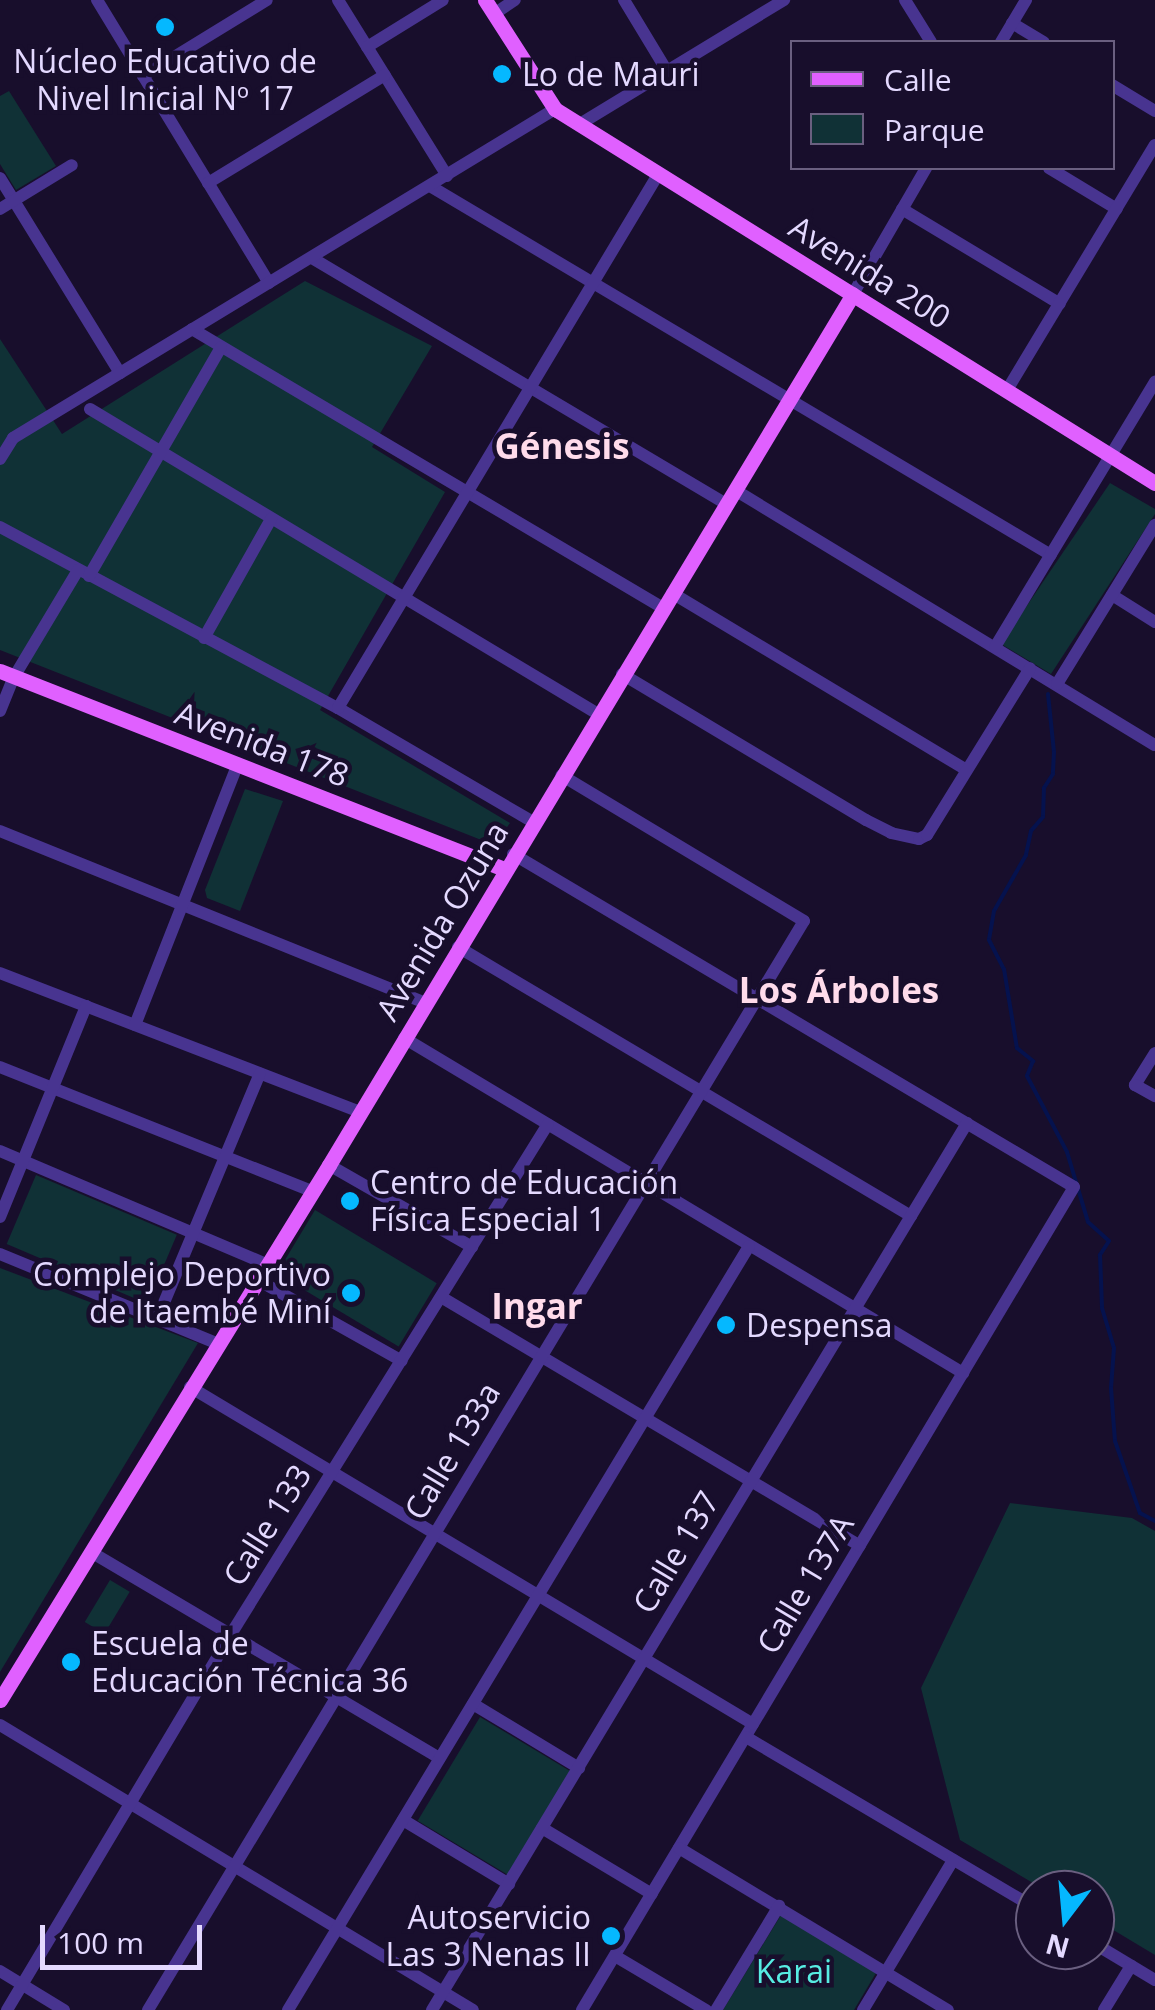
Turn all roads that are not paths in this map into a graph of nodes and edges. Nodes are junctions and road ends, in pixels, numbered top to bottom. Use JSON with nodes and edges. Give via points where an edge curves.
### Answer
{"nodes":[{"id":1,"x":96,"y":0,"type":"edge"},
{"id":2,"x":266,"y":0,"type":"edge"},
{"id":3,"x":338,"y":0,"type":"edge"},
{"id":4,"x":443,"y":0,"type":"edge"},
{"id":5,"x":515,"y":0,"type":"edge"},
{"id":6,"x":624,"y":0,"type":"edge"},
{"id":7,"x":784,"y":0,"type":"edge"},
{"id":8,"x":905,"y":0,"type":"edge"},
{"id":9,"x":1026,"y":0,"type":"edge"},
{"id":10,"x":764,"y":5,"type":"edge"},
{"id":11,"x":489,"y":7,"type":"edge"},
{"id":12,"x":1012,"y":23,"type":"junction"},
{"id":13,"x":929,"y":40,"type":"edge"},
{"id":14,"x":1002,"y":40,"type":"edge"},
{"id":15,"x":1041,"y":40,"type":"edge"},
{"id":16,"x":367,"y":46,"type":"junction"},
{"id":17,"x":667,"y":71,"type":"junction"},
{"id":18,"x":385,"y":75,"type":"junction"},
{"id":19,"x":143,"y":76,"type":"junction"},
{"id":20,"x":1115,"y":87,"type":"edge"},
{"id":21,"x":554,"y":109,"type":"junction"},
{"id":22,"x":1155,"y":111,"type":"edge"},
{"id":23,"x":580,"y":124,"type":"junction"},
{"id":24,"x":1155,"y":145,"type":"edge"},
{"id":25,"x":72,"y":165,"type":"dead end"},
{"id":26,"x":925,"y":170,"type":"edge"},
{"id":27,"x":1052,"y":170,"type":"edge"},
{"id":28,"x":659,"y":174,"type":"junction"},
{"id":29,"x":448,"y":176,"type":"junction"},
{"id":30,"x":0,"y":178,"type":"edge"},
{"id":31,"x":208,"y":183,"type":"junction"},
{"id":32,"x":430,"y":186,"type":"junction"},
{"id":33,"x":14,"y":201,"type":"junction"},
{"id":34,"x":0,"y":209,"type":"edge"},
{"id":35,"x":1117,"y":209,"type":"junction"},
{"id":36,"x":902,"y":210,"type":"junction"},
{"id":37,"x":312,"y":258,"type":"junction"},
{"id":38,"x":269,"y":283,"type":"junction"},
{"id":39,"x":594,"y":283,"type":"junction"},
{"id":40,"x":853,"y":294,"type":"junction"},
{"id":41,"x":1060,"y":304,"type":"junction"},
{"id":42,"x":192,"y":330,"type":"junction"},
{"id":43,"x":221,"y":346,"type":"junction"},
{"id":44,"x":120,"y":373,"type":"junction"},
{"id":45,"x":1155,"y":382,"type":"edge"},
{"id":46,"x":530,"y":388,"type":"junction"},
{"id":47,"x":1007,"y":390,"type":"junction"},
{"id":48,"x":789,"y":400,"type":"junction"},
{"id":49,"x":90,"y":409,"type":"dead end"},
{"id":50,"x":161,"y":452,"type":"junction"},
{"id":51,"x":1111,"y":455,"type":"junction"},
{"id":52,"x":0,"y":459,"type":"edge"},
{"id":53,"x":1155,"y":483,"type":"edge"},
{"id":54,"x":734,"y":490,"type":"junction"},
{"id":55,"x":468,"y":492,"type":"junction"},
{"id":56,"x":726,"y":504,"type":"junction"},
{"id":57,"x":271,"y":518,"type":"junction"},
{"id":58,"x":1155,"y":526,"type":"edge"},
{"id":59,"x":0,"y":527,"type":"edge"},
{"id":60,"x":1051,"y":555,"type":"junction"},
{"id":61,"x":84,"y":573,"type":"junction"},
{"id":62,"x":1112,"y":595,"type":"junction"},
{"id":63,"x":404,"y":598,"type":"junction"},
{"id":64,"x":667,"y":601,"type":"junction"},
{"id":65,"x":1155,"y":622,"type":"edge"},
{"id":66,"x":204,"y":638,"type":"junction"},
{"id":67,"x":996,"y":646,"type":"junction"},
{"id":68,"x":1030,"y":668,"type":"junction"},
{"id":69,"x":7,"y":674,"type":"edge"},
{"id":70,"x":622,"y":674,"type":"junction"},
{"id":71,"x":1057,"y":684,"type":"junction"},
{"id":72,"x":338,"y":708,"type":"junction"},
{"id":73,"x":0,"y":711,"type":"edge"},
{"id":74,"x":598,"y":714,"type":"junction"},
{"id":75,"x":1155,"y":745,"type":"edge"},
{"id":76,"x":238,"y":764,"type":"junction"},
{"id":77,"x":966,"y":770,"type":"junction"},
{"id":78,"x":562,"y":774,"type":"junction"},
{"id":79,"x":532,"y":822,"type":"junction"},
{"id":80,"x":0,"y":831,"type":"edge"},
{"id":81,"x":509,"y":861,"type":"junction"},
{"id":82,"x":182,"y":905,"type":"junction"},
{"id":83,"x":458,"y":946,"type":"junction"},
{"id":84,"x":0,"y":972,"type":"edge"},
{"id":85,"x":756,"y":997,"type":"junction"},
{"id":86,"x":425,"y":1002,"type":"junction"},
{"id":87,"x":86,"y":1006,"type":"junction"},
{"id":88,"x":136,"y":1025,"type":"junction"},
{"id":89,"x":404,"y":1038,"type":"junction"},
{"id":90,"x":1155,"y":1053,"type":"edge"},
{"id":91,"x":0,"y":1067,"type":"edge"},
{"id":92,"x":260,"y":1073,"type":"junction"},
{"id":93,"x":53,"y":1088,"type":"junction"},
{"id":94,"x":700,"y":1090,"type":"junction"},
{"id":95,"x":1155,"y":1096,"type":"edge"},
{"id":96,"x":361,"y":1112,"type":"junction"},
{"id":97,"x":967,"y":1123,"type":"junction"},
{"id":98,"x":548,"y":1124,"type":"junction"},
{"id":99,"x":0,"y":1151,"type":"edge"},
{"id":100,"x":225,"y":1156,"type":"junction"},
{"id":101,"x":23,"y":1161,"type":"junction"},
{"id":102,"x":329,"y":1165,"type":"junction"},
{"id":103,"x":644,"y":1183,"type":"junction"},
{"id":104,"x":311,"y":1191,"type":"junction"},
{"id":105,"x":911,"y":1216,"type":"junction"},
{"id":106,"x":0,"y":1217,"type":"edge"},
{"id":107,"x":193,"y":1233,"type":"junction"},
{"id":108,"x":749,"y":1246,"type":"junction"},
{"id":109,"x":472,"y":1247,"type":"junction"},
{"id":110,"x":0,"y":1254,"type":"edge"},
{"id":111,"x":266,"y":1264,"type":"junction"},
{"id":112,"x":256,"y":1279,"type":"junction"},
{"id":113,"x":442,"y":1296,"type":"junction"},
{"id":114,"x":855,"y":1309,"type":"junction"},
{"id":115,"x":158,"y":1318,"type":"junction"},
{"id":116,"x":216,"y":1343,"type":"junction"},
{"id":117,"x":541,"y":1356,"type":"junction"},
{"id":118,"x":402,"y":1361,"type":"junction"},
{"id":119,"x":963,"y":1373,"type":"junction"},
{"id":120,"x":190,"y":1387,"type":"junction"},
{"id":121,"x":645,"y":1418,"type":"junction"},
{"id":122,"x":332,"y":1474,"type":"junction"},
{"id":123,"x":751,"y":1482,"type":"junction"},
{"id":124,"x":434,"y":1534,"type":"junction"},
{"id":125,"x":860,"y":1546,"type":"junction"},
{"id":126,"x":92,"y":1552,"type":"junction"},
{"id":127,"x":538,"y":1596,"type":"junction"},
{"id":128,"x":232,"y":1634,"type":"junction"},
{"id":129,"x":644,"y":1659,"type":"junction"},
{"id":130,"x":336,"y":1696,"type":"junction"},
{"id":131,"x":0,"y":1700,"type":"edge"},
{"id":132,"x":473,"y":1704,"type":"junction"},
{"id":133,"x":0,"y":1726,"type":"edge"},
{"id":134,"x":750,"y":1730,"type":"junction"},
{"id":135,"x":440,"y":1758,"type":"junction"},
{"id":136,"x":579,"y":1768,"type":"junction"},
{"id":137,"x":130,"y":1804,"type":"junction"},
{"id":138,"x":403,"y":1820,"type":"junction"},
{"id":139,"x":542,"y":1828,"type":"junction"},
{"id":140,"x":680,"y":1848,"type":"junction"},
{"id":141,"x":953,"y":1860,"type":"junction"},
{"id":142,"x":234,"y":1867,"type":"junction"},
{"id":143,"x":509,"y":1884,"type":"junction"},
{"id":144,"x":652,"y":1894,"type":"junction"},
{"id":145,"x":1015,"y":1896,"type":"edge"},
{"id":146,"x":779,"y":1906,"type":"junction"},
{"id":147,"x":337,"y":1929,"type":"junction"},
{"id":148,"x":615,"y":1956,"type":"junction"},
{"id":149,"x":1115,"y":1956,"type":"edge"},
{"id":150,"x":1132,"y":1966,"type":"junction"},
{"id":151,"x":0,"y":1972,"type":"edge"},
{"id":152,"x":886,"y":1972,"type":"junction"},
{"id":153,"x":1155,"y":1980,"type":"edge"},
{"id":154,"x":22,"y":1985,"type":"junction"},
{"id":155,"x":443,"y":1992,"type":"junction"},
{"id":156,"x":7,"y":2010,"type":"edge"},
{"id":157,"x":64,"y":2010,"type":"edge"},
{"id":158,"x":148,"y":2010,"type":"edge"},
{"id":159,"x":288,"y":2010,"type":"edge"},
{"id":160,"x":432,"y":2010,"type":"edge"},
{"id":161,"x":472,"y":2010,"type":"edge"},
{"id":162,"x":582,"y":2010,"type":"edge"},
{"id":163,"x":706,"y":2010,"type":"edge"},
{"id":164,"x":716,"y":2010,"type":"edge"},
{"id":165,"x":862,"y":2010,"type":"edge"},
{"id":166,"x":948,"y":2010,"type":"edge"},
{"id":167,"x":1104,"y":2010,"type":"edge"}],
"edges":[{"from":1,"to":19,"type":"street"},
{"from":2,"to":19,"type":"street"},
{"from":3,"to":16,"type":"street"},
{"from":4,"to":16,"type":"street"},
{"from":5,"to":11,"type":"street"},
{"from":6,"to":17,"type":"street"},
{"from":7,"to":10,"type":"street"},
{"from":8,"to":13,"type":"street"},
{"from":9,"to":12,"type":"street"},
{"from":10,"to":17,"type":"street"},
{"from":11,"to":21,"type":"main road"},
{"from":12,"to":14,"type":"street"},
{"from":12,"to":15,"type":"street"},
{"from":16,"to":18,"type":"street"},
{"from":17,"to":23,"type":"street"},
{"from":18,"to":29,"type":"street"},
{"from":18,"to":31,"type":"street"},
{"from":19,"to":31,"type":"street"},
{"from":20,"to":22,"type":"street"},
{"from":21,"to":23,"type":"main road","name":"Avenida 200"},
{"from":21,"to":29,"type":"street"},
{"from":23,"to":28,"type":"main road","name":"Avenida 200"},
{"from":24,"to":35,"type":"street"},
{"from":25,"to":33,"type":"street"},
{"from":26,"to":36,"type":"street","name":"Avenida Ozuna"},
{"from":27,"to":35,"type":"street"},
{"from":28,"to":39,"type":"street"},
{"from":28,"to":40,"type":"main road","name":"Avenida 200"},
{"from":29,"to":32,"type":"street"},
{"from":30,"to":33,"type":"street"},
{"from":31,"to":38,"type":"street"},
{"from":32,"to":37,"type":"street"},
{"from":32,"to":39,"type":"street"},
{"from":33,"to":34,"type":"street"},
{"from":33,"to":44,"type":"street"},
{"from":35,"to":41,"type":"street"},
{"from":36,"to":40,"type":"street","name":"Avenida Ozuna"},
{"from":36,"to":41,"type":"street"},
{"from":37,"to":38,"type":"street"},
{"from":37,"to":46,"type":"street"},
{"from":38,"to":42,"type":"street"},
{"from":39,"to":46,"type":"street"},
{"from":39,"to":48,"type":"street"},
{"from":40,"to":47,"type":"main road","name":"Avenida 200"},
{"from":40,"to":48,"type":"main road","name":"Avenida Ozuna"},
{"from":41,"to":47,"type":"street"},
{"from":42,"to":43,"type":"street"},
{"from":42,"to":44,"type":"street"},
{"from":43,"to":50,"type":"street"},
{"from":43,"to":55,"type":"street"},
{"from":44,"to":52,"type":"street","via":[[13,438]]},
{"from":45,"to":51,"type":"street"},
{"from":46,"to":55,"type":"street"},
{"from":46,"to":56,"type":"street"},
{"from":47,"to":51,"type":"main road","name":"Avenida 200"},
{"from":48,"to":54,"type":"main road","name":"Avenida Ozuna"},
{"from":48,"to":60,"type":"street"},
{"from":49,"to":50,"type":"street"},
{"from":50,"to":57,"type":"street"},
{"from":50,"to":61,"type":"street"},
{"from":51,"to":53,"type":"main road","name":"Avenida 200"},
{"from":51,"to":60,"type":"street"},
{"from":54,"to":56,"type":"main road","name":"Avenida Ozuna"},
{"from":54,"to":67,"type":"street"},
{"from":55,"to":63,"type":"street"},
{"from":55,"to":64,"type":"street"},
{"from":56,"to":64,"type":"main road","name":"Avenida Ozuna"},
{"from":57,"to":63,"type":"street"},
{"from":57,"to":66,"type":"street"},
{"from":58,"to":62,"type":"street"},
{"from":59,"to":61,"type":"street"},
{"from":60,"to":67,"type":"street"},
{"from":61,"to":66,"type":"street"},
{"from":61,"to":69,"type":"street"},
{"from":62,"to":65,"type":"street"},
{"from":62,"to":71,"type":"street"},
{"from":63,"to":72,"type":"street"},
{"from":63,"to":74,"type":"street"},
{"from":64,"to":70,"type":"main road","name":"Avenida Ozuna"},
{"from":64,"to":77,"type":"street"},
{"from":66,"to":72,"type":"street"},
{"from":67,"to":68,"type":"street"},
{"from":68,"to":71,"type":"street"},
{"from":68,"to":77,"type":"street"},
{"from":69,"to":73,"type":"street"},
{"from":69,"to":76,"type":"main road","name":"Avenida 178"},
{"from":70,"to":74,"type":"main road","name":"Avenida Ozuna"},
{"from":70,"to":77,"type":"street","via":[[909,839],[927,834]]},
{"from":71,"to":75,"type":"street"},
{"from":72,"to":79,"type":"street"},
{"from":74,"to":78,"type":"main road","name":"Avenida Ozuna"},
{"from":76,"to":81,"type":"main road","name":"Avenida 178"},
{"from":76,"to":82,"type":"street"},
{"from":78,"to":79,"type":"main road","name":"Avenida Ozuna"},
{"from":78,"to":85,"type":"street","name":"Calle 133a","via":[[804,921]]},
{"from":79,"to":81,"type":"main road","name":"Avenida Ozuna"},
{"from":80,"to":82,"type":"street"},
{"from":81,"to":83,"type":"main road","name":"Avenida Ozuna"},
{"from":81,"to":85,"type":"street"},
{"from":82,"to":86,"type":"street"},
{"from":82,"to":88,"type":"street"},
{"from":83,"to":86,"type":"main road","name":"Avenida Ozuna"},
{"from":83,"to":94,"type":"street"},
{"from":84,"to":87,"type":"street"},
{"from":85,"to":94,"type":"street","name":"Calle 133a"},
{"from":85,"to":97,"type":"street"},
{"from":86,"to":89,"type":"main road","name":"Avenida Ozuna"},
{"from":87,"to":88,"type":"street"},
{"from":87,"to":93,"type":"street"},
{"from":88,"to":92,"type":"street"},
{"from":89,"to":96,"type":"main road","name":"Avenida Ozuna"},
{"from":89,"to":98,"type":"street"},
{"from":90,"to":95,"type":"street","via":[[1136,1085]]},
{"from":91,"to":93,"type":"street"},
{"from":92,"to":96,"type":"street"},
{"from":92,"to":100,"type":"street"},
{"from":93,"to":100,"type":"street"},
{"from":93,"to":101,"type":"street"},
{"from":94,"to":103,"type":"street","name":"Calle 133a"},
{"from":94,"to":105,"type":"street"},
{"from":96,"to":102,"type":"main road","name":"Avenida Ozuna"},
{"from":97,"to":105,"type":"street","name":"Calle 137"},
{"from":97,"to":119,"type":"street","name":"Calle 137A","via":[[1074,1187]]},
{"from":98,"to":103,"type":"street"},
{"from":98,"to":109,"type":"street","name":"Calle 133"},
{"from":99,"to":101,"type":"street"},
{"from":100,"to":104,"type":"street"},
{"from":100,"to":107,"type":"street"},
{"from":101,"to":106,"type":"street"},
{"from":101,"to":107,"type":"street"},
{"from":102,"to":104,"type":"main road","name":"Avenida Ozuna"},
{"from":102,"to":109,"type":"street"},
{"from":103,"to":108,"type":"street"},
{"from":103,"to":117,"type":"street","name":"Calle 133a"},
{"from":104,"to":111,"type":"main road","name":"Avenida Ozuna"},
{"from":105,"to":114,"type":"street","name":"Calle 137"},
{"from":107,"to":111,"type":"street"},
{"from":107,"to":115,"type":"street"},
{"from":108,"to":114,"type":"street"},
{"from":108,"to":121,"type":"street"},
{"from":109,"to":113,"type":"street","name":"Calle 133"},
{"from":110,"to":115,"type":"street"},
{"from":111,"to":112,"type":"main road","name":"Avenida Ozuna"},
{"from":112,"to":116,"type":"main road","name":"Avenida Ozuna"},
{"from":112,"to":118,"type":"street"},
{"from":113,"to":117,"type":"street"},
{"from":113,"to":118,"type":"street","name":"Calle 133"},
{"from":114,"to":119,"type":"street"},
{"from":114,"to":123,"type":"street","name":"Calle 137"},
{"from":115,"to":116,"type":"street"},
{"from":116,"to":120,"type":"main road","name":"Avenida Ozuna"},
{"from":117,"to":121,"type":"street"},
{"from":117,"to":124,"type":"street","name":"Calle 133a"},
{"from":118,"to":122,"type":"street","name":"Calle 133"},
{"from":119,"to":125,"type":"street","name":"Calle 137A"},
{"from":120,"to":122,"type":"street"},
{"from":120,"to":126,"type":"main road","name":"Avenida Ozuna"},
{"from":121,"to":123,"type":"street"},
{"from":121,"to":127,"type":"street"},
{"from":122,"to":124,"type":"street"},
{"from":122,"to":128,"type":"street","name":"Calle 133"},
{"from":123,"to":125,"type":"street"},
{"from":123,"to":129,"type":"street","name":"Calle 137"},
{"from":124,"to":127,"type":"street"},
{"from":124,"to":130,"type":"street","name":"Calle 133a"},
{"from":125,"to":134,"type":"street","name":"Calle 137A"},
{"from":126,"to":128,"type":"street"},
{"from":126,"to":131,"type":"main road","name":"Avenida Ozuna"},
{"from":127,"to":129,"type":"street"},
{"from":127,"to":132,"type":"street"},
{"from":128,"to":130,"type":"street"},
{"from":128,"to":137,"type":"street","name":"Calle 133"},
{"from":129,"to":134,"type":"street"},
{"from":129,"to":136,"type":"street","name":"Calle 137"},
{"from":130,"to":135,"type":"street"},
{"from":130,"to":142,"type":"street","name":"Calle 133a"},
{"from":132,"to":135,"type":"street"},
{"from":132,"to":136,"type":"street"},
{"from":133,"to":137,"type":"street"},
{"from":134,"to":140,"type":"street","name":"Calle 137A"},
{"from":134,"to":141,"type":"street"},
{"from":135,"to":138,"type":"street"},
{"from":136,"to":139,"type":"street","name":"Calle 137"},
{"from":137,"to":142,"type":"street"},
{"from":137,"to":154,"type":"street","name":"Calle 133"},
{"from":138,"to":143,"type":"street"},
{"from":138,"to":147,"type":"street"},
{"from":139,"to":143,"type":"street","name":"Calle 137"},
{"from":139,"to":144,"type":"street"},
{"from":140,"to":144,"type":"street","name":"Calle 137A"},
{"from":140,"to":146,"type":"street"},
{"from":141,"to":145,"type":"street"},
{"from":141,"to":152,"type":"street"},
{"from":142,"to":147,"type":"street"},
{"from":142,"to":158,"type":"street","name":"Calle 133a"},
{"from":143,"to":155,"type":"street","name":"Calle 137"},
{"from":144,"to":148,"type":"street","name":"Calle 137A"},
{"from":146,"to":152,"type":"street"},
{"from":146,"to":164,"type":"street"},
{"from":147,"to":155,"type":"street"},
{"from":147,"to":159,"type":"street"},
{"from":148,"to":162,"type":"street","name":"Calle 137A"},
{"from":148,"to":163,"type":"street"},
{"from":149,"to":150,"type":"street"},
{"from":150,"to":153,"type":"street"},
{"from":150,"to":167,"type":"street"},
{"from":151,"to":154,"type":"street"},
{"from":152,"to":165,"type":"street"},
{"from":152,"to":166,"type":"street"},
{"from":154,"to":156,"type":"street","name":"Calle 133"},
{"from":154,"to":157,"type":"street"},
{"from":155,"to":160,"type":"street","name":"Calle 137"},
{"from":155,"to":161,"type":"street"}]}
